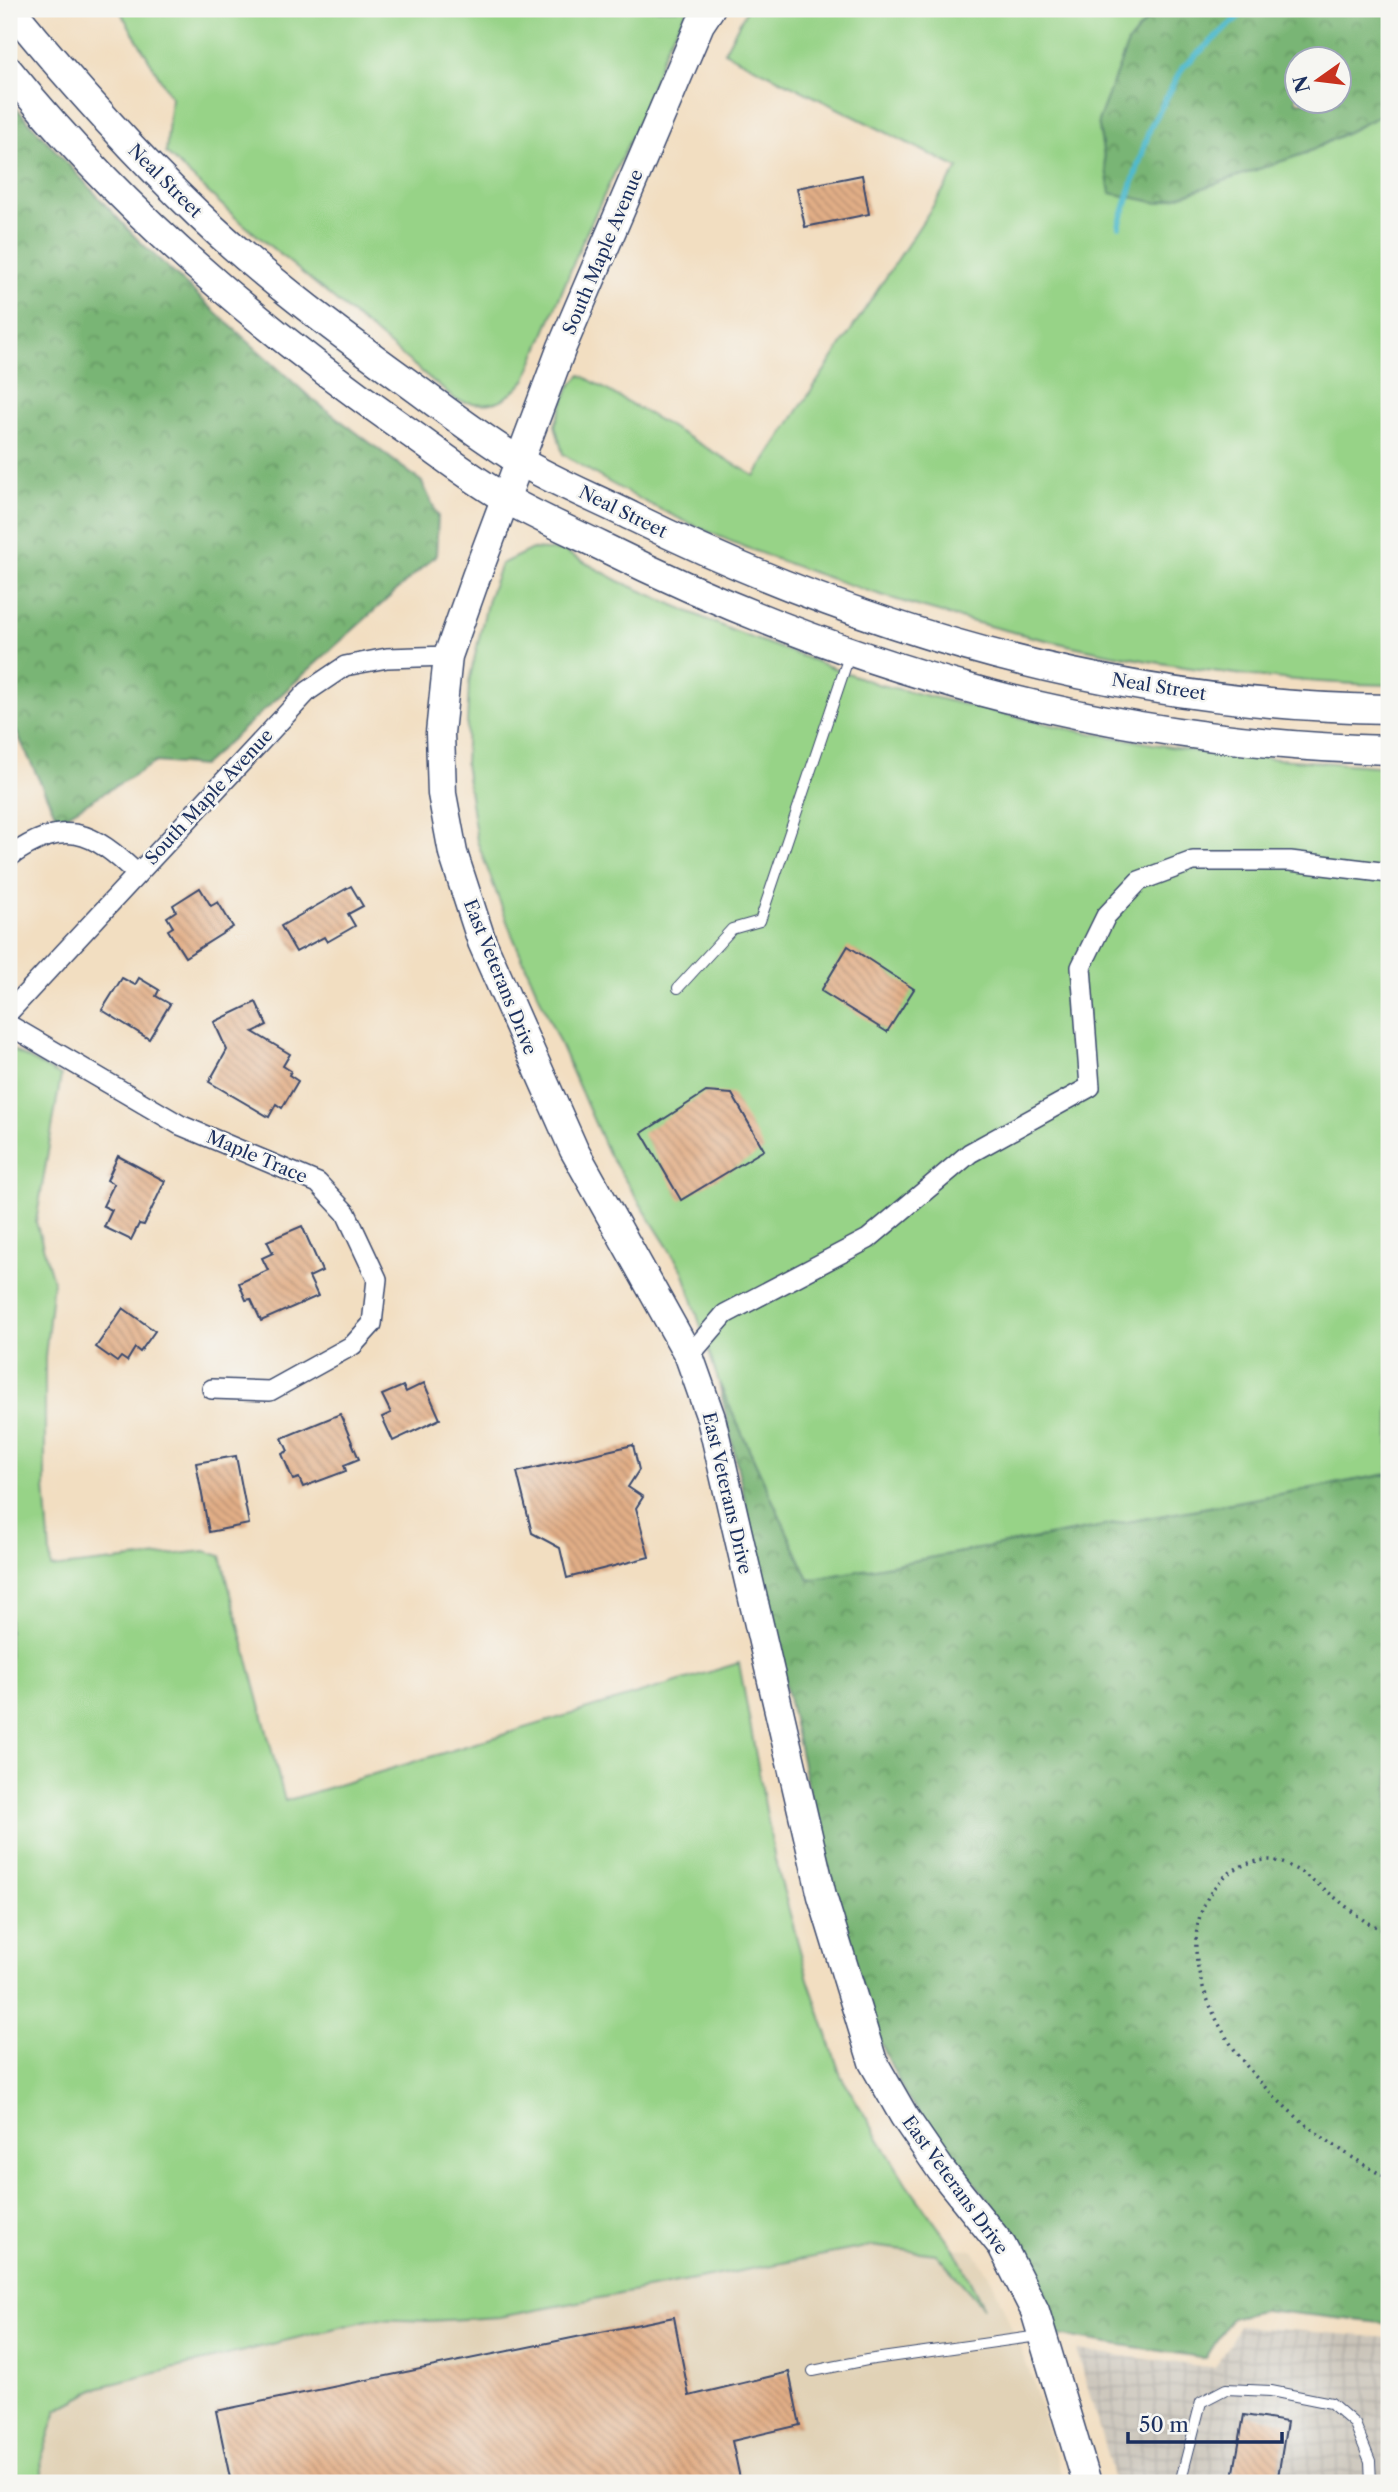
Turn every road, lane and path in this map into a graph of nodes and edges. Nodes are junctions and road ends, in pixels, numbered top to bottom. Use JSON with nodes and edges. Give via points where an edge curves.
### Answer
{"nodes":[{"id":1,"x":11,"y":9,"type":"edge"},
{"id":2,"x":710,"y":9,"type":"edge"},
{"id":3,"x":9,"y":71,"type":"edge"},
{"id":4,"x":520,"y":461,"type":"junction"},
{"id":5,"x":506,"y":499,"type":"junction"},
{"id":6,"x":850,"y":653,"type":"junction"},
{"id":7,"x":448,"y":656,"type":"junction"},
{"id":8,"x":1389,"y":709,"type":"edge"},
{"id":9,"x":1389,"y":750,"type":"edge"},
{"id":10,"x":9,"y":857,"type":"edge"},
{"id":11,"x":137,"y":874,"type":"junction"},
{"id":12,"x":1389,"y":875,"type":"edge"},
{"id":13,"x":678,"y":988,"type":"dead end"},
{"id":14,"x":9,"y":1012,"type":"edge"},
{"id":15,"x":9,"y":1025,"type":"edge"},
{"id":16,"x":689,"y":1356,"type":"junction"},
{"id":17,"x":212,"y":1389,"type":"dead end"},
{"id":18,"x":1389,"y":1932,"type":"edge"},
{"id":19,"x":1389,"y":2179,"type":"edge"},
{"id":20,"x":1043,"y":2335,"type":"junction"},
{"id":21,"x":813,"y":2371,"type":"dead end"},
{"id":22,"x":1087,"y":2483,"type":"edge"},
{"id":23,"x":1180,"y":2483,"type":"edge"},
{"id":24,"x":1371,"y":2483,"type":"edge"}],
"edges":[{"from":1,"to":4,"type":"main road","name":"Neal Street","via":[[104,120],[202,218],[313,313]]},
{"from":2,"to":4,"type":"main road","name":"South Maple Avenue","via":[[562,347]]},
{"from":3,"to":5,"type":"main road","via":[[152,227],[239,305]]},
{"from":4,"to":5,"type":"main road","name":"South Maple Avenue"},
{"from":4,"to":8,"type":"main road","name":"Neal Street","via":[[719,559],[824,602],[983,654],[1273,705]]},
{"from":5,"to":6,"type":"main road","via":[[670,580]]},
{"from":5,"to":7,"type":"main road","name":"East Veterans Drive"},
{"from":6,"to":9,"type":"main road","via":[[1113,723],[1230,741]]},
{"from":6,"to":13,"type":"lane","via":[[760,921],[732,929]]},
{"from":7,"to":11,"type":"street","name":"South Maple Avenue","via":[[387,658],[345,666],[308,691]]},
{"from":7,"to":16,"type":"main road","name":"East Veterans Drive","via":[[440,733],[442,794],[453,853],[482,942],[574,1150]]},
{"from":10,"to":11,"type":"street","via":[[31,842],[57,834],[88,836],[110,847]]},
{"from":11,"to":14,"type":"street","name":"South Maple Avenue"},
{"from":12,"to":16,"type":"street","via":[[1290,861],[1193,861],[1139,881],[1106,916],[1082,967],[1090,1087],[970,1153],[868,1239],[724,1314]]},
{"from":15,"to":17,"type":"street","name":"Maple Trace","via":[[180,1125],[318,1183],[346,1213],[377,1279],[372,1324],[353,1345],[270,1391]]},
{"from":16,"to":20,"type":"main road","name":"East Veterans Drive","via":[[711,1418],[821,1896],[873,2062],[926,2148],[1002,2246]]},
{"from":18,"to":19,"type":"path","via":[[1368,1923],[1292,1867],[1268,1860],[1239,1866],[1212,1887],[1196,1921],[1200,1980],[1216,2023],[1248,2072],[1293,2113]]},
{"from":20,"to":21,"type":"lane"},
{"from":20,"to":22,"type":"main road","name":"East Veterans Drive"},
{"from":23,"to":24,"type":"lane","via":[[1201,2402],[1226,2389],[1271,2391],[1331,2403],[1355,2424],[1370,2461]]}]}
